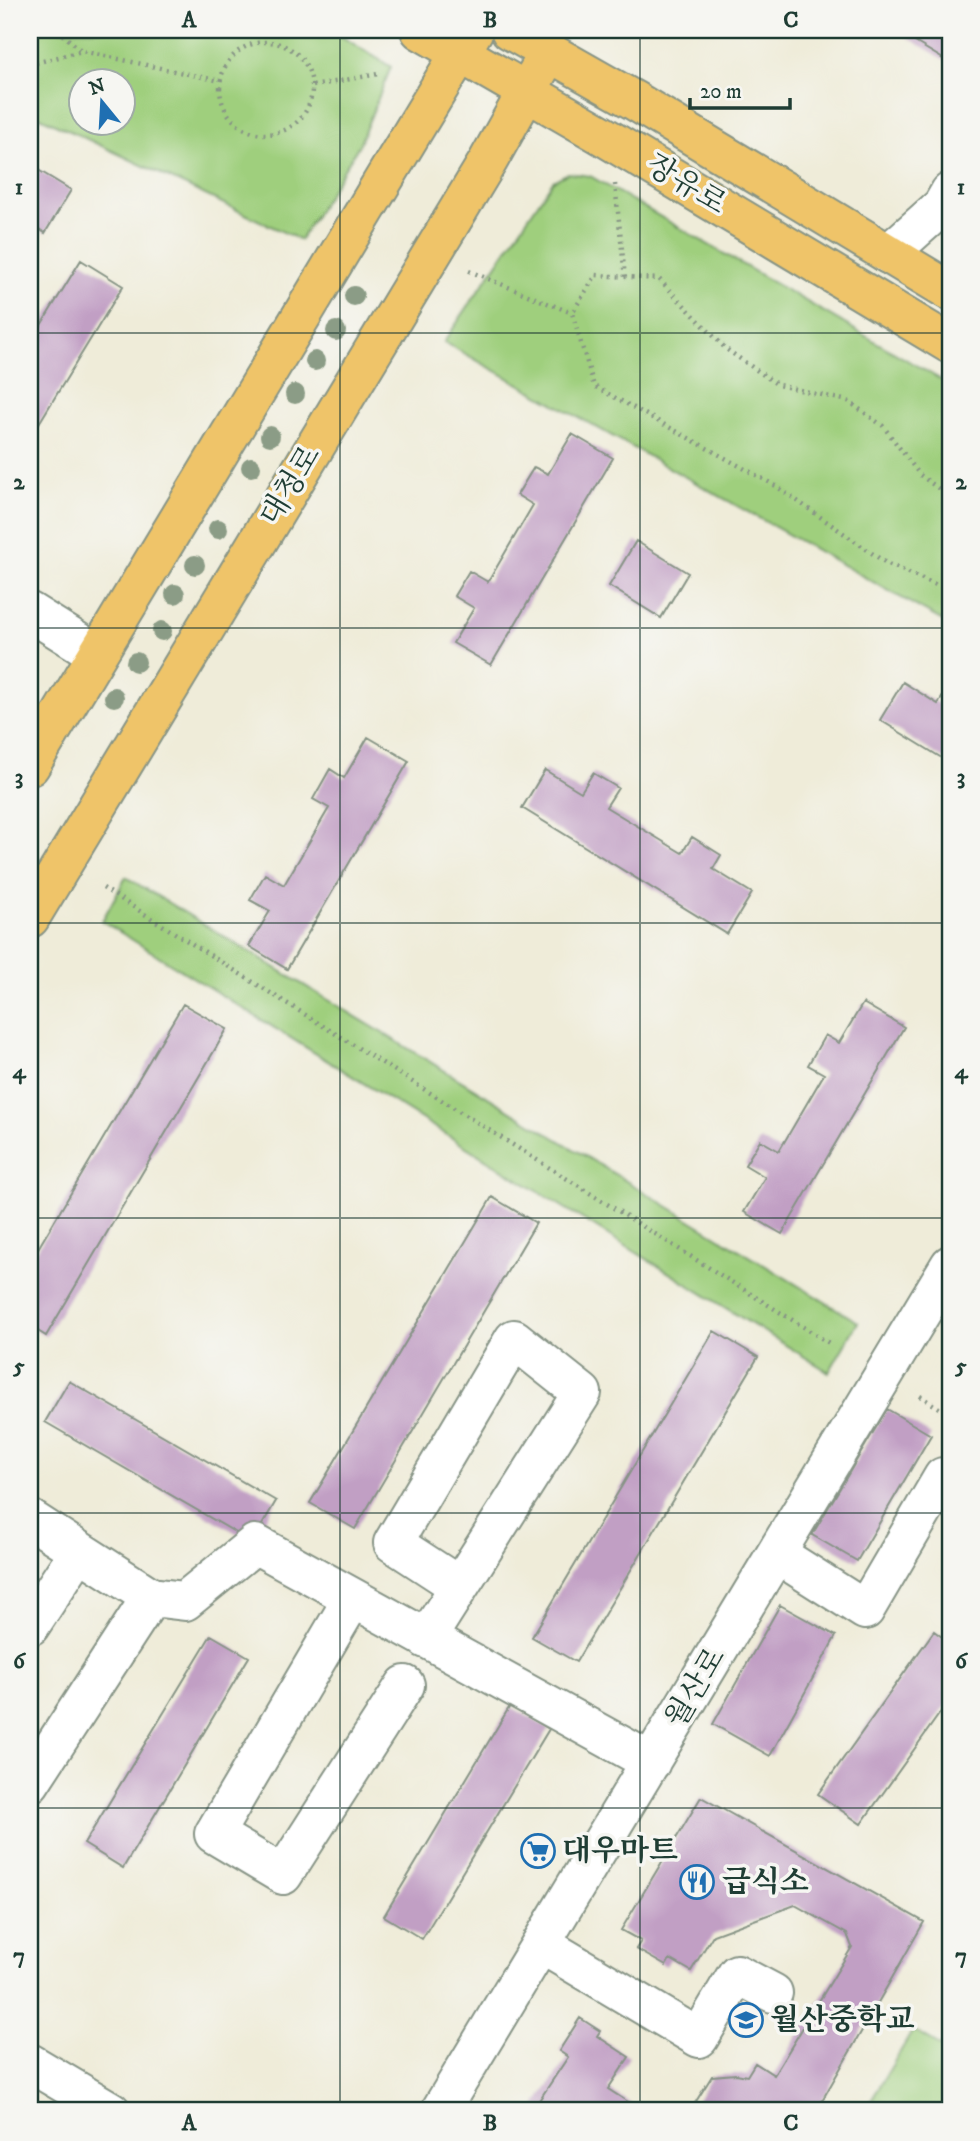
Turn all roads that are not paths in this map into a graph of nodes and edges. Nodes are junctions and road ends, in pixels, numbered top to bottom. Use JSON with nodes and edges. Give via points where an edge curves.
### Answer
{"nodes":[{"id":1,"x":420,"y":30,"type":"edge"},
{"id":2,"x":510,"y":30,"type":"edge"},
{"id":3,"x":466,"y":41,"type":"edge"},
{"id":4,"x":550,"y":52,"type":"junction"},
{"id":5,"x":527,"y":92,"type":"junction"},
{"id":6,"x":950,"y":192,"type":"edge"},
{"id":7,"x":888,"y":254,"type":"junction"},
{"id":8,"x":950,"y":292,"type":"edge"},
{"id":9,"x":950,"y":344,"type":"edge"},
{"id":10,"x":30,"y":612,"type":"edge"},
{"id":11,"x":97,"y":654,"type":"junction"},
{"id":12,"x":30,"y":766,"type":"edge"},
{"id":13,"x":30,"y":918,"type":"edge"},
{"id":14,"x":950,"y":1265,"type":"edge"},
{"id":15,"x":950,"y":1482,"type":"edge"},
{"id":16,"x":30,"y":1520,"type":"edge"},
{"id":17,"x":79,"y":1551,"type":"junction"},
{"id":18,"x":777,"y":1555,"type":"junction"},
{"id":19,"x":459,"y":1586,"type":"junction"},
{"id":20,"x":151,"y":1597,"type":"junction"},
{"id":21,"x":353,"y":1598,"type":"junction"},
{"id":22,"x":30,"y":1626,"type":"edge"},
{"id":23,"x":426,"y":1639,"type":"junction"},
{"id":24,"x":405,"y":1685,"type":"dead end"},
{"id":25,"x":652,"y":1762,"type":"junction"},
{"id":26,"x":30,"y":1783,"type":"edge"},
{"id":27,"x":541,"y":1944,"type":"junction"},
{"id":28,"x":773,"y":1993,"type":"dead end"},
{"id":29,"x":30,"y":2063,"type":"edge"},
{"id":30,"x":111,"y":2111,"type":"edge"},
{"id":31,"x":440,"y":2111,"type":"edge"}],
"edges":[{"from":1,"to":3,"type":"main road","name":"장유로"},
{"from":2,"to":4,"type":"main road","name":"장유로"},
{"from":3,"to":5,"type":"main road","name":"장유로"},
{"from":3,"to":11,"type":"main road"},
{"from":4,"to":5,"type":"main road","name":"대청로"},
{"from":4,"to":7,"type":"main road","name":"장유로"},
{"from":5,"to":9,"type":"main road","name":"장유로"},
{"from":5,"to":13,"type":"main road","name":"대청로"},
{"from":6,"to":7,"type":"street","via":[[942,206]]},
{"from":7,"to":8,"type":"main road","name":"장유로"},
{"from":10,"to":11,"type":"street"},
{"from":11,"to":12,"type":"main road"},
{"from":14,"to":18,"type":"street","name":"월산로"},
{"from":15,"to":18,"type":"street","via":[[943,1477],[865,1610]]},
{"from":16,"to":17,"type":"street"},
{"from":17,"to":20,"type":"street"},
{"from":17,"to":22,"type":"street"},
{"from":18,"to":25,"type":"street","name":"월산로"},
{"from":19,"to":19,"type":"street","via":[[582,1393],[514,1339],[393,1543]]},
{"from":19,"to":23,"type":"street"},
{"from":20,"to":21,"type":"street","via":[[185,1601],[255,1544]]},
{"from":20,"to":26,"type":"street"},
{"from":21,"to":23,"type":"street"},
{"from":21,"to":24,"type":"street","via":[[214,1834],[283,1875]]},
{"from":23,"to":25,"type":"street"},
{"from":25,"to":27,"type":"street","name":"월산로"},
{"from":27,"to":28,"type":"street","via":[[699,2038],[737,1975]]},
{"from":27,"to":31,"type":"street","name":"월산로"},
{"from":29,"to":30,"type":"street"}]}
